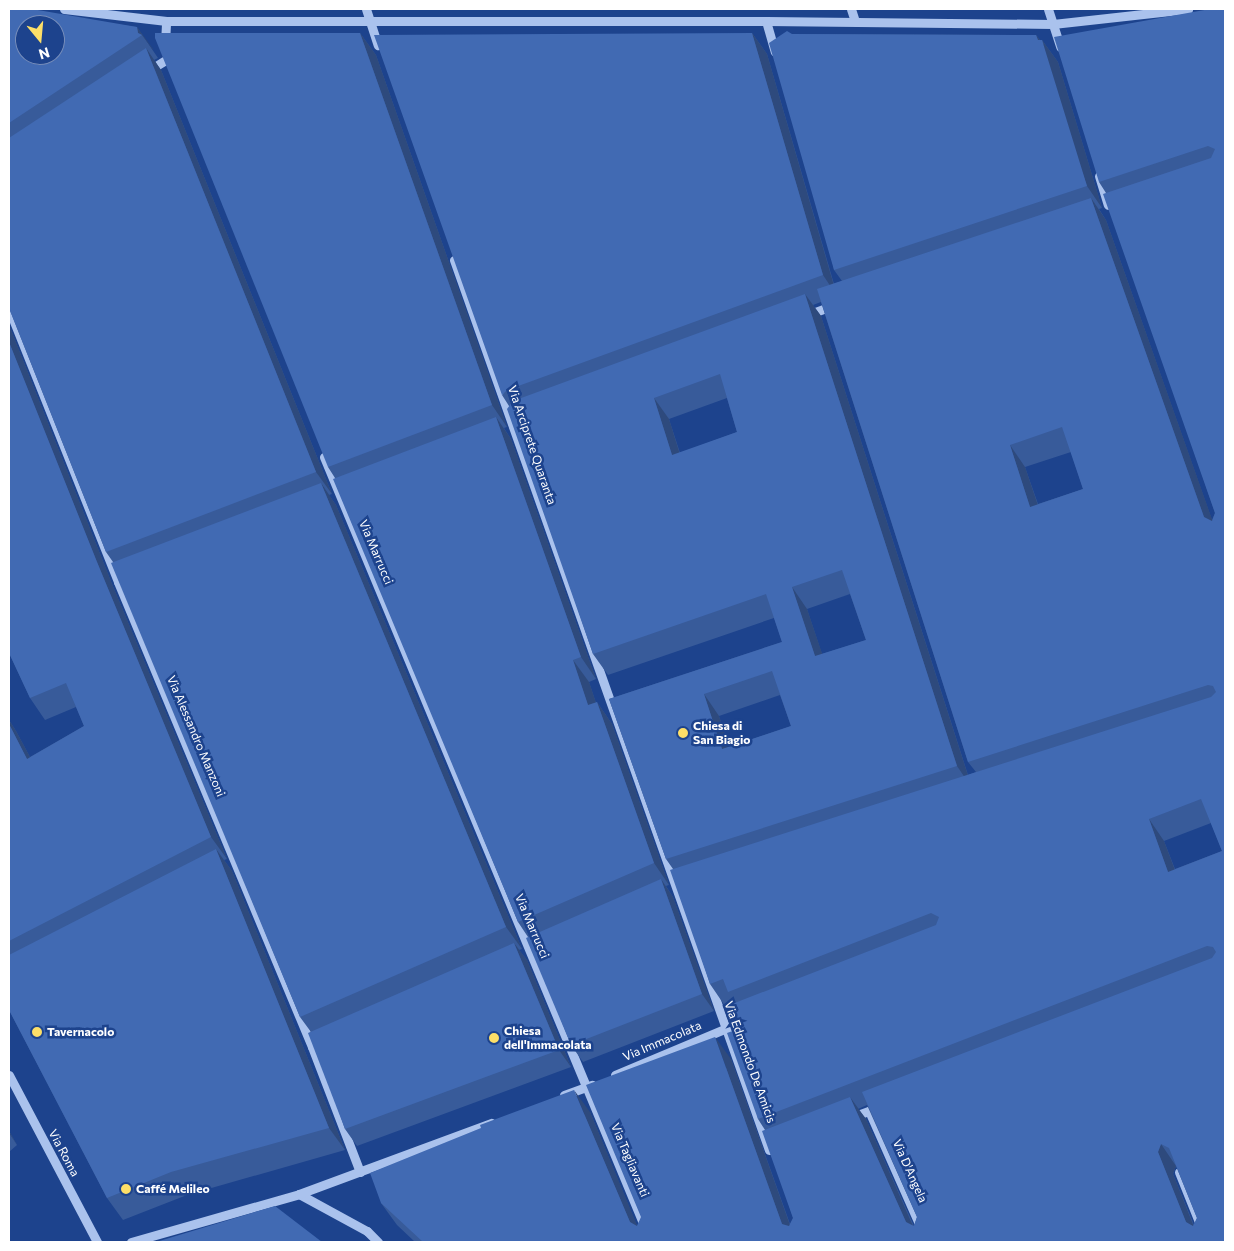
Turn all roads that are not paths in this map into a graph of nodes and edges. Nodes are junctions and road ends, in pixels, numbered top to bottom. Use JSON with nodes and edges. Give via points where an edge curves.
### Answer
{"nodes":[{"id":1,"x":64,"y":9,"type":"edge"},
{"id":2,"x":366,"y":9,"type":"edge"},
{"id":3,"x":850,"y":9,"type":"edge"},
{"id":4,"x":1048,"y":9,"type":"edge"},
{"id":5,"x":1188,"y":9,"type":"edge"},
{"id":6,"x":147,"y":13,"type":"edge"},
{"id":7,"x":766,"y":20,"type":"junction"},
{"id":8,"x":166,"y":21,"type":"junction"},
{"id":9,"x":855,"y":21,"type":"junction"},
{"id":10,"x":371,"y":23,"type":"junction"},
{"id":11,"x":1054,"y":24,"type":"junction"},
{"id":12,"x":380,"y":51,"type":"edge"},
{"id":13,"x":776,"y":58,"type":"edge"},
{"id":14,"x":164,"y":60,"type":"junction"},
{"id":15,"x":1065,"y":62,"type":"edge"},
{"id":16,"x":168,"y":70,"type":"edge"},
{"id":17,"x":140,"y":77,"type":"edge"},
{"id":18,"x":1096,"y":165,"type":"edge"},
{"id":19,"x":1101,"y":216,"type":"dead end"},
{"id":20,"x":449,"y":246,"type":"edge"},
{"id":21,"x":845,"y":300,"type":"edge"},
{"id":22,"x":9,"y":309,"type":"edge"},
{"id":23,"x":825,"y":309,"type":"junction"},
{"id":24,"x":828,"y":318,"type":"edge"},
{"id":25,"x":797,"y":319,"type":"edge"},
{"id":26,"x":13,"y":330,"type":"edge"},
{"id":27,"x":524,"y":417,"type":"edge"},
{"id":28,"x":514,"y":431,"type":"junction"},
{"id":29,"x":505,"y":435,"type":"edge"},
{"id":30,"x":318,"y":443,"type":"edge"},
{"id":31,"x":349,"y":494,"type":"edge"},
{"id":32,"x":340,"y":498,"type":"junction"},
{"id":33,"x":331,"y":501,"type":"edge"},
{"id":34,"x":127,"y":578,"type":"edge"},
{"id":35,"x":118,"y":582,"type":"junction"},
{"id":36,"x":235,"y":862,"type":"junction"},
{"id":37,"x":226,"y":867,"type":"edge"},
{"id":38,"x":685,"y":886,"type":"edge"},
{"id":39,"x":675,"y":889,"type":"junction"},
{"id":40,"x":666,"y":893,"type":"edge"},
{"id":41,"x":538,"y":947,"type":"edge"},
{"id":42,"x":529,"y":951,"type":"junction"},
{"id":43,"x":520,"y":955,"type":"edge"},
{"id":44,"x":760,"y":1014,"type":"edge"},
{"id":45,"x":724,"y":1028,"type":"junction"},
{"id":46,"x":321,"y":1043,"type":"edge"},
{"id":47,"x":312,"y":1047,"type":"junction"},
{"id":48,"x":9,"y":1075,"type":"edge"},
{"id":49,"x":586,"y":1087,"type":"junction"},
{"id":50,"x":555,"y":1099,"type":"edge"},
{"id":51,"x":887,"y":1104,"type":"edge"},
{"id":52,"x":869,"y":1111,"type":"junction"},
{"id":53,"x":499,"y":1120,"type":"edge"},
{"id":54,"x":842,"y":1121,"type":"edge"},
{"id":55,"x":778,"y":1146,"type":"edge"},
{"id":56,"x":768,"y":1150,"type":"junction"},
{"id":57,"x":772,"y":1159,"type":"edge"},
{"id":58,"x":360,"y":1172,"type":"junction"},
{"id":59,"x":1179,"y":1172,"type":"edge"},
{"id":60,"x":299,"y":1194,"type":"junction"},
{"id":61,"x":98,"y":1242,"type":"edge"},
{"id":62,"x":131,"y":1242,"type":"edge"},
{"id":63,"x":378,"y":1242,"type":"edge"},
{"id":64,"x":651,"y":1242,"type":"edge"},
{"id":65,"x":928,"y":1242,"type":"edge"},
{"id":66,"x":1207,"y":1242,"type":"edge"}],
"edges":[{"from":1,"to":6,"type":"street"},
{"from":2,"to":10,"type":"street"},
{"from":3,"to":9,"type":"street"},
{"from":4,"to":11,"type":"street"},
{"from":5,"to":11,"type":"street"},
{"from":6,"to":8,"type":"street"},
{"from":7,"to":9,"type":"street"},
{"from":7,"to":10,"type":"street"},
{"from":7,"to":13,"type":"street"},
{"from":8,"to":10,"type":"street"},
{"from":8,"to":14,"type":"street"},
{"from":9,"to":11,"type":"street"},
{"from":10,"to":12,"type":"street"},
{"from":11,"to":15,"type":"street"},
{"from":14,"to":16,"type":"street"},
{"from":14,"to":17,"type":"street"},
{"from":18,"to":19,"type":"street","via":[[1115,211]]},
{"from":20,"to":28,"type":"street","name":"Via Arciprete Quaranta"},
{"from":21,"to":23,"type":"street"},
{"from":22,"to":26,"type":"street","name":"Via Alessandro Manzoni"},
{"from":23,"to":24,"type":"street"},
{"from":23,"to":25,"type":"street"},
{"from":26,"to":35,"type":"street","name":"Via Alessandro Manzoni"},
{"from":27,"to":28,"type":"street"},
{"from":28,"to":29,"type":"street"},
{"from":28,"to":39,"type":"street","name":"Via Arciprete Quaranta"},
{"from":30,"to":32,"type":"street","name":"Via Marrucci"},
{"from":31,"to":32,"type":"street"},
{"from":32,"to":33,"type":"street"},
{"from":32,"to":42,"type":"street","name":"Via Marrucci"},
{"from":34,"to":35,"type":"street"},
{"from":35,"to":36,"type":"street","name":"Via Alessandro Manzoni"},
{"from":36,"to":37,"type":"street"},
{"from":36,"to":47,"type":"street","name":"Via Alessandro Manzoni"},
{"from":38,"to":39,"type":"street"},
{"from":39,"to":40,"type":"street"},
{"from":39,"to":45,"type":"street","name":"Via Edmondo De Amicis"},
{"from":41,"to":42,"type":"street"},
{"from":42,"to":43,"type":"street"},
{"from":42,"to":49,"type":"street","name":"Via Marrucci"},
{"from":44,"to":45,"type":"street","name":"Via Immacolata"},
{"from":45,"to":49,"type":"street","name":"Via Immacolata"},
{"from":45,"to":56,"type":"street","name":"Via Edmondo De Amicis"},
{"from":46,"to":47,"type":"street"},
{"from":47,"to":58,"type":"street","name":"Via Alessandro Manzoni"},
{"from":48,"to":61,"type":"street","name":"Via Roma"},
{"from":49,"to":50,"type":"street","name":"Via Immacolata"},
{"from":49,"to":64,"type":"street","name":"Via Tagliavanti"},
{"from":51,"to":52,"type":"street"},
{"from":52,"to":54,"type":"street"},
{"from":52,"to":65,"type":"street","name":"Via D'Angela"},
{"from":53,"to":58,"type":"street"},
{"from":55,"to":56,"type":"street"},
{"from":56,"to":57,"type":"street","name":"Via Edmondo De Amicis"},
{"from":58,"to":60,"type":"street"},
{"from":59,"to":66,"type":"street"},
{"from":60,"to":62,"type":"street"},
{"from":60,"to":63,"type":"street","via":[[367,1231]]}]}
